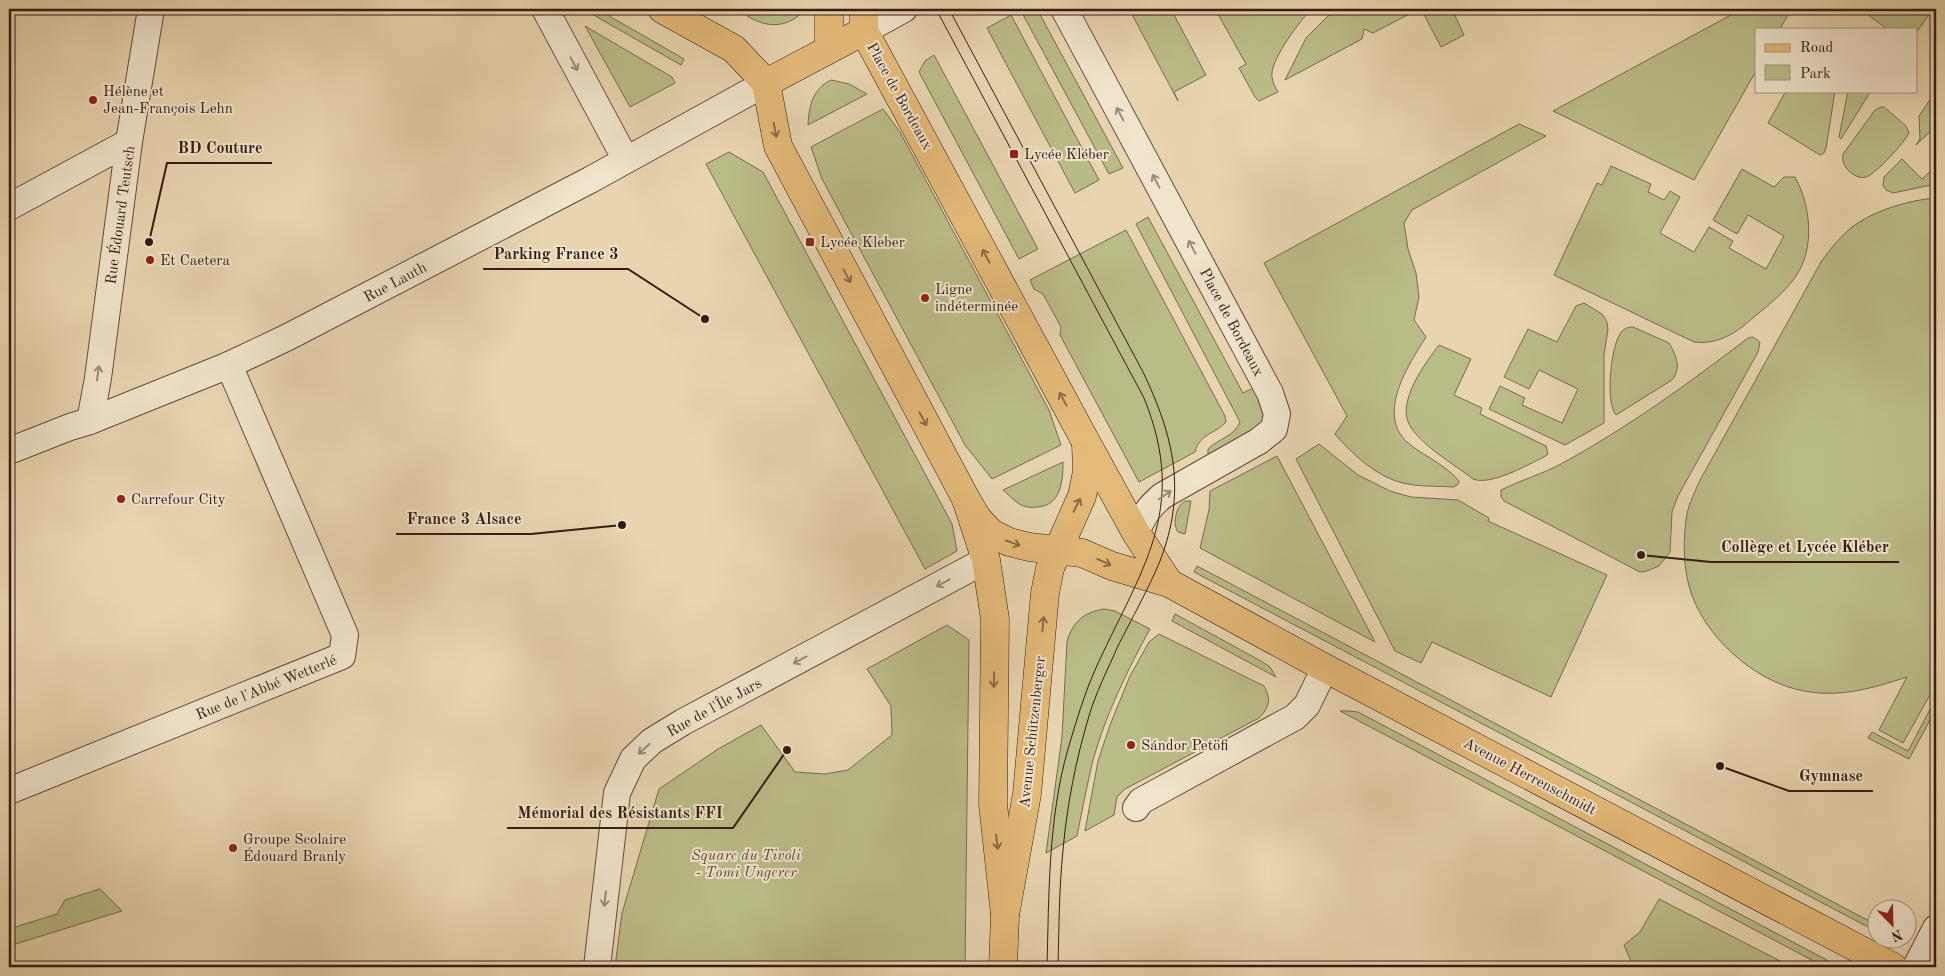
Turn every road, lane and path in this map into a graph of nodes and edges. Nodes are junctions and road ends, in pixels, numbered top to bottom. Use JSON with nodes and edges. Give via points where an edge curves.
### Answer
{"nodes":[{"id":1,"x":151,"y":9,"type":"edge"},
{"id":2,"x":545,"y":9,"type":"edge"},
{"id":3,"x":662,"y":9,"type":"edge"},
{"id":4,"x":829,"y":9,"type":"edge"},
{"id":5,"x":904,"y":9,"type":"edge"},
{"id":6,"x":1064,"y":9,"type":"edge"},
{"id":7,"x":864,"y":20,"type":"edge"},
{"id":8,"x":829,"y":49,"type":"junction"},
{"id":9,"x":766,"y":82,"type":"junction"},
{"id":10,"x":129,"y":142,"type":"junction"},
{"id":11,"x":626,"y":160,"type":"junction"},
{"id":12,"x":9,"y":207,"type":"edge"},
{"id":13,"x":230,"y":365,"type":"junction"},
{"id":14,"x":90,"y":421,"type":"junction"},
{"id":15,"x":1086,"y":442,"type":"junction"},
{"id":16,"x":9,"y":451,"type":"edge"},
{"id":17,"x":966,"y":499,"type":"junction"},
{"id":18,"x":1136,"y":533,"type":"junction"},
{"id":19,"x":1058,"y":550,"type":"junction"},
{"id":20,"x":986,"y":560,"type":"junction"},
{"id":21,"x":1169,"y":583,"type":"junction"},
{"id":22,"x":1325,"y":668,"type":"junction"},
{"id":23,"x":9,"y":791,"type":"edge"},
{"id":24,"x":1136,"y":808,"type":"dead end"},
{"id":25,"x":1005,"y":915,"type":"junction"},
{"id":26,"x":1936,"y":928,"type":"edge"},
{"id":27,"x":597,"y":967,"type":"edge"},
{"id":28,"x":1003,"y":967,"type":"edge"},
{"id":29,"x":1893,"y":967,"type":"edge"},
{"id":30,"x":1916,"y":967,"type":"edge"}],
"edges":[{"from":1,"to":10,"type":"street","name":"Rue Édouard Teutsch"},
{"from":2,"to":11,"type":"street","one_way":true},
{"from":3,"to":9,"type":"main road","via":[[734,49]]},
{"from":4,"to":8,"type":"main road"},
{"from":5,"to":7,"type":"street"},
{"from":18,"to":6,"type":"street","name":"Place de Bordeaux","one_way":true,"via":[[1142,518],[1156,501],[1259,441],[1274,429],[1277,414],[1270,393]]},
{"from":7,"to":8,"type":"main road","name":"Place de Bordeaux"},
{"from":15,"to":7,"type":"main road","name":"Place de Bordeaux","one_way":true},
{"from":8,"to":9,"type":"main road","name":"Place de Bordeaux"},
{"from":9,"to":11,"type":"street","name":"Rue Lauth"},
{"from":9,"to":17,"type":"main road","one_way":true,"via":[[778,146]]},
{"from":10,"to":12,"type":"street"},
{"from":14,"to":10,"type":"street","name":"Rue Édouard Teutsch","one_way":true},
{"from":11,"to":13,"type":"street","name":"Rue Lauth","via":[[339,312]]},
{"from":13,"to":14,"type":"street","name":"Rue Lauth"},
{"from":13,"to":23,"type":"street","name":"Rue de l'Abbé Wetterlé","via":[[345,635],[342,656]]},
{"from":14,"to":16,"type":"street","name":"Rue Lauth"},
{"from":15,"to":18,"type":"main road","name":"Avenue Herrenschmidt"},
{"from":19,"to":15,"type":"main road","name":"Place de Bordeaux","one_way":true,"via":[[1082,496],[1087,472]]},
{"from":17,"to":19,"type":"main road","one_way":true,"via":[[991,533],[1028,548]]},
{"from":17,"to":20,"type":"main road"},
{"from":18,"to":21,"type":"main road","name":"Avenue Herrenschmidt"},
{"from":19,"to":21,"type":"main road","name":"Avenue Herrenschmidt","one_way":true,"via":[[1082,553],[1112,566]]},
{"from":25,"to":19,"type":"main road","name":"Avenue Schützenberger","one_way":true,"via":[[1027,794],[1045,593]]},
{"from":20,"to":25,"type":"main road","name":"Avenue Schützenberger","one_way":true,"via":[[995,619],[993,804]]},
{"from":20,"to":27,"type":"street","name":"Rue de l'Île Jars","one_way":true,"via":[[683,722],[652,741],[633,759],[617,793]]},
{"from":21,"to":22,"type":"main road","name":"Avenue Herrenschmidt"},
{"from":22,"to":24,"type":"street","via":[[1307,705],[1295,717],[1141,801]]},
{"from":22,"to":29,"type":"main road","name":"Avenue Herrenschmidt"},
{"from":25,"to":28,"type":"main road","name":"Avenue Schützenberger"},
{"from":26,"to":30,"type":"street"}]}
